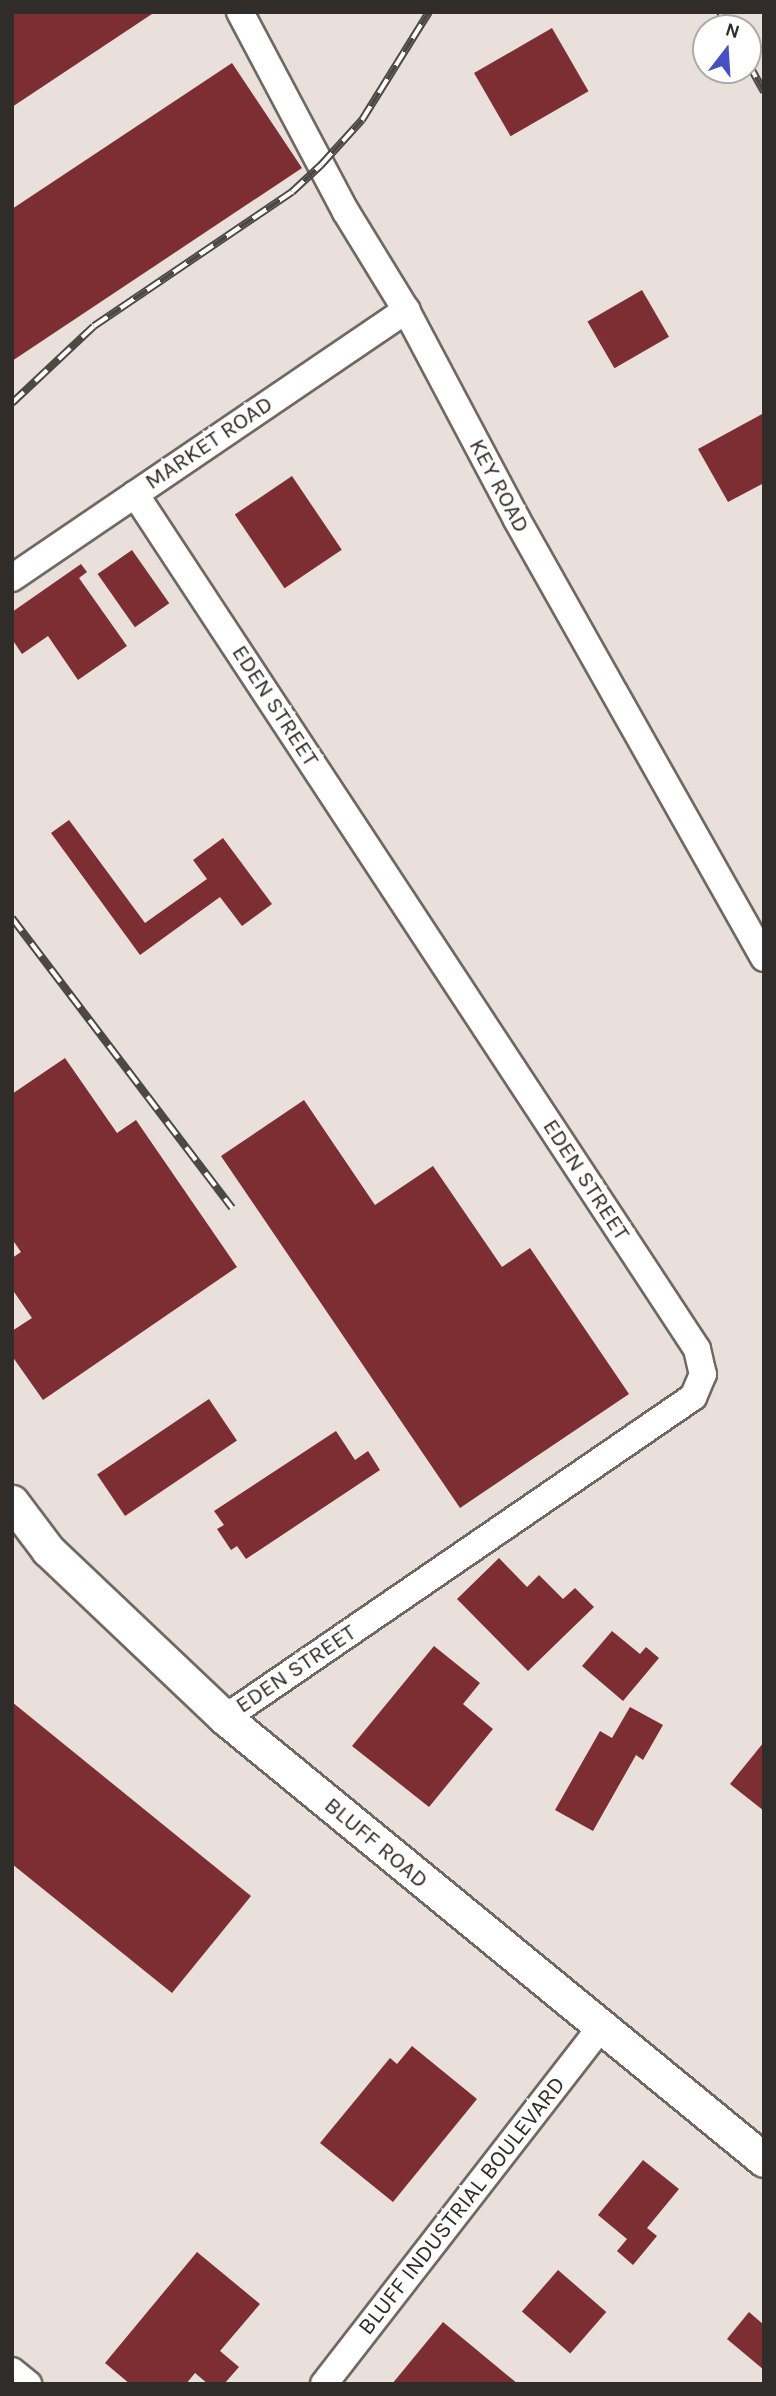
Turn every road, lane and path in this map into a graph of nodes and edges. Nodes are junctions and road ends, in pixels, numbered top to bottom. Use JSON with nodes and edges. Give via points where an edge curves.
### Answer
{"nodes":[{"id":1,"x":240,"y":12,"type":"edge"},
{"id":2,"x":406,"y":310,"type":"junction"},
{"id":3,"x":135,"y":494,"type":"junction"},
{"id":4,"x":12,"y":578,"type":"edge"},
{"id":5,"x":764,"y":958,"type":"edge"},
{"id":6,"x":12,"y":1502,"type":"edge"},
{"id":7,"x":225,"y":1718,"type":"junction"},
{"id":8,"x":600,"y":2028,"type":"junction"},
{"id":9,"x":764,"y":2160,"type":"edge"},
{"id":10,"x":12,"y":2371,"type":"edge"},
{"id":11,"x":28,"y":2384,"type":"edge"},
{"id":12,"x":324,"y":2384,"type":"edge"}],
"edges":[{"from":1,"to":2,"type":"street","name":"KEY ROAD","via":[[346,212]]},
{"from":2,"to":3,"type":"street","name":"MARKET ROAD"},
{"from":2,"to":5,"type":"street","name":"KEY ROAD","via":[[525,536]]},
{"from":3,"to":4,"type":"street","name":"MARKET ROAD"},
{"from":3,"to":7,"type":"street","name":"EDEN STREET","via":[[698,1349],[703,1374],[693,1397]]},
{"from":6,"to":7,"type":"main road","name":"BLUFF ROAD","via":[[48,1550]]},
{"from":7,"to":8,"type":"main road","name":"BLUFF ROAD"},
{"from":8,"to":9,"type":"main road","name":"BLUFF ROAD"},
{"from":8,"to":12,"type":"street","name":"BLUFF INDUSTRIAL BOULEVARD"},
{"from":10,"to":11,"type":"street"}]}
